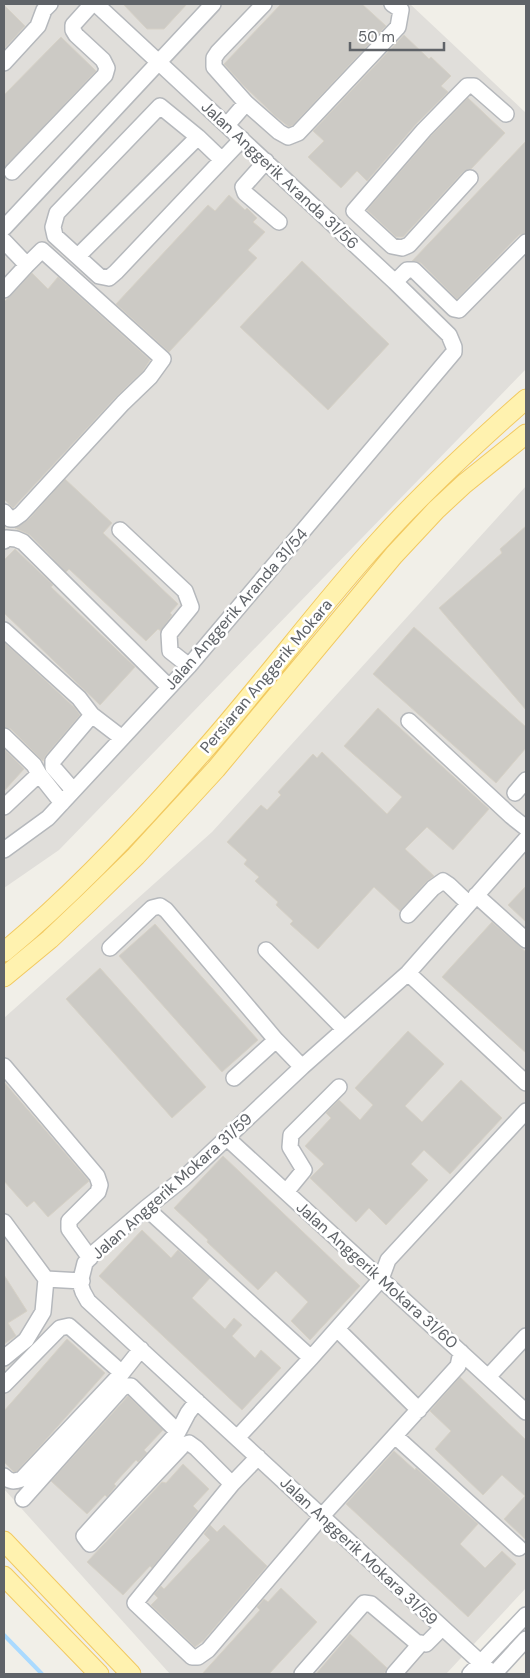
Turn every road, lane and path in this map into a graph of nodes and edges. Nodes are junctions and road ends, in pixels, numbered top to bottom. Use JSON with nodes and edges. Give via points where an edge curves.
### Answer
{"nodes":[{"id":1,"x":50,"y":4,"type":"edge"},
{"id":2,"x":92,"y":4,"type":"edge"},
{"id":3,"x":96,"y":4,"type":"edge"},
{"id":4,"x":213,"y":4,"type":"edge"},
{"id":5,"x":264,"y":4,"type":"edge"},
{"id":6,"x":392,"y":4,"type":"edge"},
{"id":7,"x":160,"y":62,"type":"junction"},
{"id":8,"x":4,"y":63,"type":"edge"},
{"id":9,"x":246,"y":103,"type":"junction"},
{"id":10,"x":506,"y":114,"type":"dead end"},
{"id":11,"x":226,"y":125,"type":"junction"},
{"id":12,"x":198,"y":137,"type":"junction"},
{"id":13,"x":242,"y":140,"type":"junction"},
{"id":14,"x":222,"y":160,"type":"junction"},
{"id":15,"x":266,"y":161,"type":"junction"},
{"id":16,"x":12,"y":172,"type":"dead end"},
{"id":17,"x":470,"y":178,"type":"dead end"},
{"id":18,"x":354,"y":211,"type":"junction"},
{"id":19,"x":279,"y":222,"type":"dead end"},
{"id":20,"x":4,"y":228,"type":"edge"},
{"id":21,"x":339,"y":230,"type":"junction"},
{"id":22,"x":4,"y":241,"type":"edge"},
{"id":23,"x":526,"y":242,"type":"edge"},
{"id":24,"x":78,"y":256,"type":"junction"},
{"id":25,"x":27,"y":265,"type":"junction"},
{"id":26,"x":395,"y":282,"type":"junction"},
{"id":27,"x":4,"y":290,"type":"edge"},
{"id":28,"x":454,"y":352,"type":"joint"},
{"id":29,"x":526,"y":400,"type":"edge"},
{"id":30,"x":526,"y":434,"type":"edge"},
{"id":31,"x":4,"y":512,"type":"edge"},
{"id":32,"x":120,"y":530,"type":"dead end"},
{"id":33,"x":4,"y":541,"type":"edge"},
{"id":34,"x":4,"y":630,"type":"edge"},
{"id":35,"x":189,"y":666,"type":"junction"},
{"id":36,"x":169,"y":687,"type":"junction"},
{"id":37,"x":92,"y":715,"type":"junction"},
{"id":38,"x":409,"y":721,"type":"dead end"},
{"id":39,"x":4,"y":736,"type":"edge"},
{"id":40,"x":122,"y":738,"type":"junction"},
{"id":41,"x":39,"y":774,"type":"junction"},
{"id":42,"x":526,"y":780,"type":"edge"},
{"id":43,"x":74,"y":790,"type":"junction"},
{"id":44,"x":515,"y":793,"type":"dead end"},
{"id":45,"x":62,"y":803,"type":"junction"},
{"id":46,"x":4,"y":807,"type":"edge"},
{"id":47,"x":526,"y":828,"type":"edge"},
{"id":48,"x":526,"y":839,"type":"edge"},
{"id":49,"x":4,"y":850,"type":"edge"},
{"id":50,"x":472,"y":899,"type":"junction"},
{"id":51,"x":408,"y":915,"type":"dead end"},
{"id":52,"x":526,"y":940,"type":"edge"},
{"id":53,"x":110,"y":948,"type":"dead end"},
{"id":54,"x":266,"y":950,"type":"dead end"},
{"id":55,"x":4,"y":952,"type":"edge"},
{"id":56,"x":408,"y":973,"type":"junction"},
{"id":57,"x":4,"y":976,"type":"edge"},
{"id":58,"x":344,"y":1029,"type":"junction"},
{"id":59,"x":276,"y":1040,"type":"junction"},
{"id":60,"x":4,"y":1066,"type":"edge"},
{"id":61,"x":302,"y":1067,"type":"junction"},
{"id":62,"x":234,"y":1078,"type":"dead end"},
{"id":63,"x":526,"y":1083,"type":"edge"},
{"id":64,"x":339,"y":1087,"type":"dead end"},
{"id":65,"x":526,"y":1111,"type":"edge"},
{"id":66,"x":227,"y":1138,"type":"junction"},
{"id":67,"x":286,"y":1192,"type":"junction"},
{"id":68,"x":146,"y":1208,"type":"junction"},
{"id":69,"x":4,"y":1222,"type":"edge"},
{"id":70,"x":90,"y":1258,"type":"junction"},
{"id":71,"x":46,"y":1279,"type":"junction"},
{"id":72,"x":381,"y":1279,"type":"junction"},
{"id":73,"x":82,"y":1281,"type":"junction"},
{"id":74,"x":337,"y":1329,"type":"junction"},
{"id":75,"x":526,"y":1336,"type":"edge"},
{"id":76,"x":141,"y":1349,"type":"junction"},
{"id":77,"x":461,"y":1352,"type":"junction"},
{"id":78,"x":4,"y":1358,"type":"edge"},
{"id":79,"x":311,"y":1358,"type":"junction"},
{"id":80,"x":122,"y":1373,"type":"junction"},
{"id":81,"x":488,"y":1377,"type":"junction"},
{"id":82,"x":4,"y":1385,"type":"edge"},
{"id":83,"x":197,"y":1401,"type":"junction"},
{"id":84,"x":419,"y":1410,"type":"junction"},
{"id":85,"x":526,"y":1412,"type":"edge"},
{"id":86,"x":178,"y":1432,"type":"junction"},
{"id":87,"x":395,"y":1436,"type":"junction"},
{"id":88,"x":237,"y":1438,"type":"junction"},
{"id":89,"x":258,"y":1457,"type":"junction"},
{"id":90,"x":4,"y":1476,"type":"edge"},
{"id":91,"x":232,"y":1484,"type":"junction"},
{"id":92,"x":23,"y":1499,"type":"dead end"},
{"id":93,"x":322,"y":1516,"type":"junction"},
{"id":94,"x":4,"y":1541,"type":"edge"},
{"id":95,"x":518,"y":1548,"type":"dead end"},
{"id":96,"x":4,"y":1576,"type":"edge"},
{"id":97,"x":526,"y":1615,"type":"edge"},
{"id":98,"x":442,"y":1628,"type":"junction"},
{"id":99,"x":526,"y":1639,"type":"edge"},
{"id":100,"x":421,"y":1643,"type":"junction"},
{"id":101,"x":481,"y":1663,"type":"junction"},
{"id":102,"x":99,"y":1674,"type":"edge"},
{"id":103,"x":131,"y":1674,"type":"edge"},
{"id":104,"x":302,"y":1674,"type":"edge"},
{"id":105,"x":394,"y":1674,"type":"edge"},
{"id":106,"x":470,"y":1674,"type":"edge"},
{"id":107,"x":493,"y":1674,"type":"edge"}],
"edges":[{"from":1,"to":8,"type":"street","via":[[38,26]]},
{"from":2,"to":16,"type":"street","via":[[73,25],[73,30],[103,60],[107,68],[105,75]]},
{"from":3,"to":7,"type":"street","name":"Jalan Anggerik Aranda 31/56"},
{"from":4,"to":7,"type":"street"},
{"from":5,"to":9,"type":"street","via":[[214,58],[214,67]]},
{"from":6,"to":9,"type":"street","via":[[401,10],[398,27],[298,132],[288,137],[279,132]]},
{"from":7,"to":11,"type":"street","name":"Jalan Anggerik Aranda 31/56"},
{"from":7,"to":20,"type":"street"},
{"from":9,"to":11,"type":"street"},
{"from":10,"to":18,"type":"street","via":[[474,86],[467,86]]},
{"from":11,"to":13,"type":"street","name":"Jalan Anggerik Aranda 31/56"},
{"from":12,"to":14,"type":"street"},
{"from":12,"to":24,"type":"street"},
{"from":12,"to":24,"type":"street","via":[[160,106],[57,213],[53,228],[55,236]]},
{"from":13,"to":14,"type":"street"},
{"from":13,"to":15,"type":"street","name":"Jalan Anggerik Aranda 31/56"},
{"from":14,"to":24,"type":"street","via":[[109,278],[99,276]]},
{"from":15,"to":19,"type":"street","via":[[243,187],[245,193]]},
{"from":15,"to":21,"type":"street","name":"Jalan Anggerik Aranda 31/56"},
{"from":17,"to":18,"type":"street","via":[[410,245],[402,248],[392,246]]},
{"from":18,"to":21,"type":"street"},
{"from":21,"to":26,"type":"street","name":"Jalan Anggerik Aranda 31/56"},
{"from":22,"to":25,"type":"street"},
{"from":23,"to":26,"type":"street","via":[[459,310],[454,309],[414,270],[407,270]]},
{"from":25,"to":27,"type":"street"},
{"from":25,"to":31,"type":"street","via":[[42,250],[163,359],[150,377],[21,514],[10,519]]},
{"from":26,"to":28,"type":"street","name":"Jalan Anggerik Aranda 31/56","via":[[449,335]]},
{"from":28,"to":35,"type":"street","name":"Jalan Anggerik Aranda 31/54"},
{"from":29,"to":55,"type":"main road","name":"Persiaran Anggerik Mokara","via":[[431,486],[379,541],[193,764],[110,853]]},
{"from":30,"to":57,"type":"main road","name":"Persiaran Anggerik Mokara","via":[[436,510],[394,555],[216,769],[90,902]]},
{"from":32,"to":35,"type":"street","via":[[185,591],[191,607],[169,634],[170,651]]},
{"from":33,"to":36,"type":"street","via":[[6,538],[23,542]]},
{"from":34,"to":37,"type":"street","via":[[79,698]]},
{"from":35,"to":36,"type":"street","name":"Jalan Anggerik Aranda 31/54"},
{"from":36,"to":40,"type":"street","name":"Jalan Anggerik Aranda 31/54"},
{"from":37,"to":40,"type":"street"},
{"from":37,"to":43,"type":"street","via":[[53,761],[53,767]]},
{"from":38,"to":47,"type":"street"},
{"from":39,"to":41,"type":"street"},
{"from":40,"to":43,"type":"street","name":"Jalan Anggerik Aranda 31/54"},
{"from":41,"to":45,"type":"street"},
{"from":41,"to":46,"type":"street"},
{"from":42,"to":44,"type":"street"},
{"from":43,"to":45,"type":"street","name":"Jalan Anggerik Aranda 31/54"},
{"from":45,"to":49,"type":"street","name":"Jalan Anggerik Aranda 31/54","via":[[48,818]]},
{"from":48,"to":50,"type":"street","name":"Jalan Anggerik Mokara 31/59"},
{"from":50,"to":51,"type":"street","via":[[442,881]]},
{"from":50,"to":52,"type":"street"},
{"from":50,"to":56,"type":"street","name":"Jalan Anggerik Mokara 31/59"},
{"from":53,"to":59,"type":"street","via":[[152,908],[160,906]]},
{"from":54,"to":58,"type":"street"},
{"from":56,"to":58,"type":"street","name":"Jalan Anggerik Mokara 31/59"},
{"from":56,"to":63,"type":"street"},
{"from":58,"to":61,"type":"street","name":"Jalan Anggerik Mokara 31/59"},
{"from":59,"to":61,"type":"street"},
{"from":59,"to":62,"type":"street"},
{"from":60,"to":70,"type":"street","via":[[98,1176],[98,1192],[69,1221],[69,1230]]},
{"from":61,"to":66,"type":"street","name":"Jalan Anggerik Mokara 31/59"},
{"from":64,"to":67,"type":"street","via":[[291,1136],[290,1147],[304,1170]]},
{"from":65,"to":72,"type":"street","via":[[388,1260]]},
{"from":66,"to":67,"type":"street","name":"Jalan Anggerik Mokara 31/60"},
{"from":66,"to":68,"type":"street","name":"Jalan Anggerik Mokara 31/59"},
{"from":67,"to":72,"type":"street","name":"Jalan Anggerik Mokara 31/60"},
{"from":68,"to":70,"type":"street","name":"Jalan Anggerik Mokara 31/59"},
{"from":68,"to":79,"type":"street"},
{"from":69,"to":71,"type":"street"},
{"from":70,"to":73,"type":"street","name":"Jalan Anggerik Mokara 31/59","via":[[85,1263]]},
{"from":71,"to":73,"type":"street"},
{"from":71,"to":78,"type":"street","via":[[43,1312],[26,1340]]},
{"from":72,"to":74,"type":"street"},
{"from":72,"to":77,"type":"street","name":"Jalan Anggerik Mokara 31/60"},
{"from":73,"to":76,"type":"street","name":"Jalan Anggerik Mokara 31/59","via":[[81,1288],[88,1300]]},
{"from":74,"to":79,"type":"street"},
{"from":74,"to":84,"type":"street"},
{"from":75,"to":81,"type":"street"},
{"from":76,"to":80,"type":"street"},
{"from":76,"to":83,"type":"street","name":"Jalan Anggerik Mokara 31/59"},
{"from":77,"to":81,"type":"street","name":"Jalan Anggerik Mokara 31/60"},
{"from":77,"to":84,"type":"street","via":[[458,1366]]},
{"from":79,"to":88,"type":"street"},
{"from":80,"to":82,"type":"street","via":[[68,1326],[60,1328]]},
{"from":80,"to":90,"type":"street","via":[[22,1479],[15,1482]]},
{"from":81,"to":85,"type":"street","name":"Jalan Anggerik Mokara 31/60"},
{"from":83,"to":86,"type":"street"},
{"from":83,"to":88,"type":"street","name":"Jalan Anggerik Mokara 31/59"},
{"from":84,"to":87,"type":"street"},
{"from":86,"to":91,"type":"street","via":[[84,1536],[90,1544],[183,1445],[189,1443],[196,1448]]},
{"from":86,"to":92,"type":"street","via":[[131,1386],[122,1388]]},
{"from":87,"to":93,"type":"street"},
{"from":87,"to":95,"type":"street"},
{"from":88,"to":89,"type":"street","name":"Jalan Anggerik Mokara 31/59"},
{"from":89,"to":91,"type":"street"},
{"from":89,"to":93,"type":"street","name":"Jalan Anggerik Mokara 31/59"},
{"from":91,"to":93,"type":"street","via":[[135,1603],[192,1657],[208,1650]]},
{"from":93,"to":98,"type":"street","name":"Jalan Anggerik Mokara 31/59"},
{"from":94,"to":103,"type":"main road"},
{"from":96,"to":102,"type":"main road"},
{"from":97,"to":101,"type":"street"},
{"from":98,"to":100,"type":"street","via":[[426,1644]]},
{"from":98,"to":101,"type":"street","name":"Jalan Anggerik Mokara 31/59"},
{"from":99,"to":107,"type":"street"},
{"from":100,"to":104,"type":"street","via":[[371,1604],[364,1604]]},
{"from":100,"to":105,"type":"street"},
{"from":101,"to":106,"type":"street"},
{"from":101,"to":107,"type":"street","name":"Jalan Anggerik Mokara 31/59"}]}
